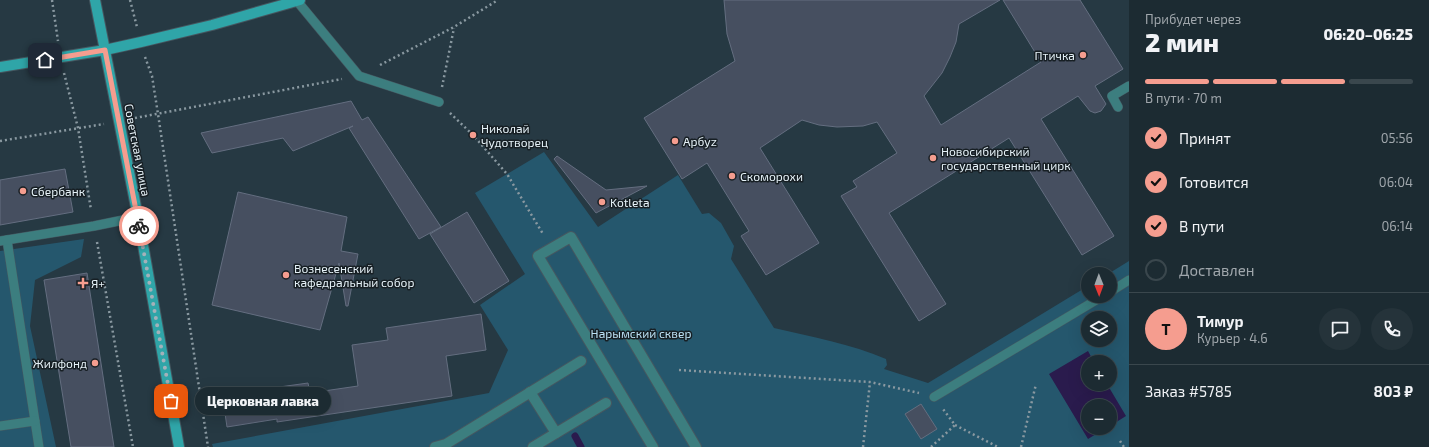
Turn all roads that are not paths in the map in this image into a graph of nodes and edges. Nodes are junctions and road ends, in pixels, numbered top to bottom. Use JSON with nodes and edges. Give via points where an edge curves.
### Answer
{"nodes":[{"id":1,"x":95,"y":0,"type":"edge"},
{"id":2,"x":298,"y":1,"type":"edge"},
{"id":3,"x":105,"y":50,"type":"junction"},
{"id":4,"x":0,"y":67,"type":"edge"},
{"id":5,"x":1129,"y":86,"type":"edge"},
{"id":6,"x":439,"y":102,"type":"road end"},
{"id":7,"x":1118,"y":107,"type":"dead end"},
{"id":8,"x":138,"y":217,"type":"junction"},
{"id":9,"x":4,"y":241,"type":"edge"},
{"id":10,"x":1129,"y":280,"type":"edge"},
{"id":11,"x":1117,"y":288,"type":"edge"},
{"id":12,"x":1091,"y":303,"type":"edge"},
{"id":13,"x":581,"y":360,"type":"dead end"},
{"id":14,"x":530,"y":392,"type":"junction"},
{"id":15,"x":934,"y":397,"type":"road end"},
{"id":16,"x":606,"y":403,"type":"dead end"},
{"id":17,"x":35,"y":421,"type":"junction"},
{"id":18,"x":0,"y":426,"type":"edge"},
{"id":19,"x":556,"y":433,"type":"junction"},
{"id":20,"x":447,"y":446,"type":"edge"},
{"id":21,"x":39,"y":447,"type":"edge"},
{"id":22,"x":179,"y":447,"type":"edge"},
{"id":23,"x":435,"y":447,"type":"edge"},
{"id":24,"x":533,"y":447,"type":"edge"},
{"id":25,"x":653,"y":447,"type":"edge"},
{"id":26,"x":696,"y":447,"type":"edge"}],
"edges":[{"from":1,"to":3,"type":"street","name":"Советская улица"},
{"from":2,"to":3,"type":"street"},
{"from":2,"to":6,"type":"lane","via":[[359,76]]},
{"from":3,"to":4,"type":"street"},
{"from":3,"to":8,"type":"street","name":"Советская улица"},
{"from":5,"to":7,"type":"lane","via":[[1112,96]]},
{"from":8,"to":9,"type":"lane"},
{"from":8,"to":22,"type":"street","name":"Советская улица"},
{"from":9,"to":17,"type":"lane"},
{"from":10,"to":11,"type":"lane"},
{"from":12,"to":15,"type":"lane"},
{"from":13,"to":14,"type":"street"},
{"from":14,"to":19,"type":"street"},
{"from":14,"to":20,"type":"street"},
{"from":16,"to":19,"type":"street"},
{"from":17,"to":18,"type":"lane"},
{"from":17,"to":21,"type":"lane"},
{"from":19,"to":24,"type":"street"},
{"from":20,"to":23,"type":"street"},
{"from":25,"to":26,"type":"street","via":[[538,256],[571,237]]}]}
